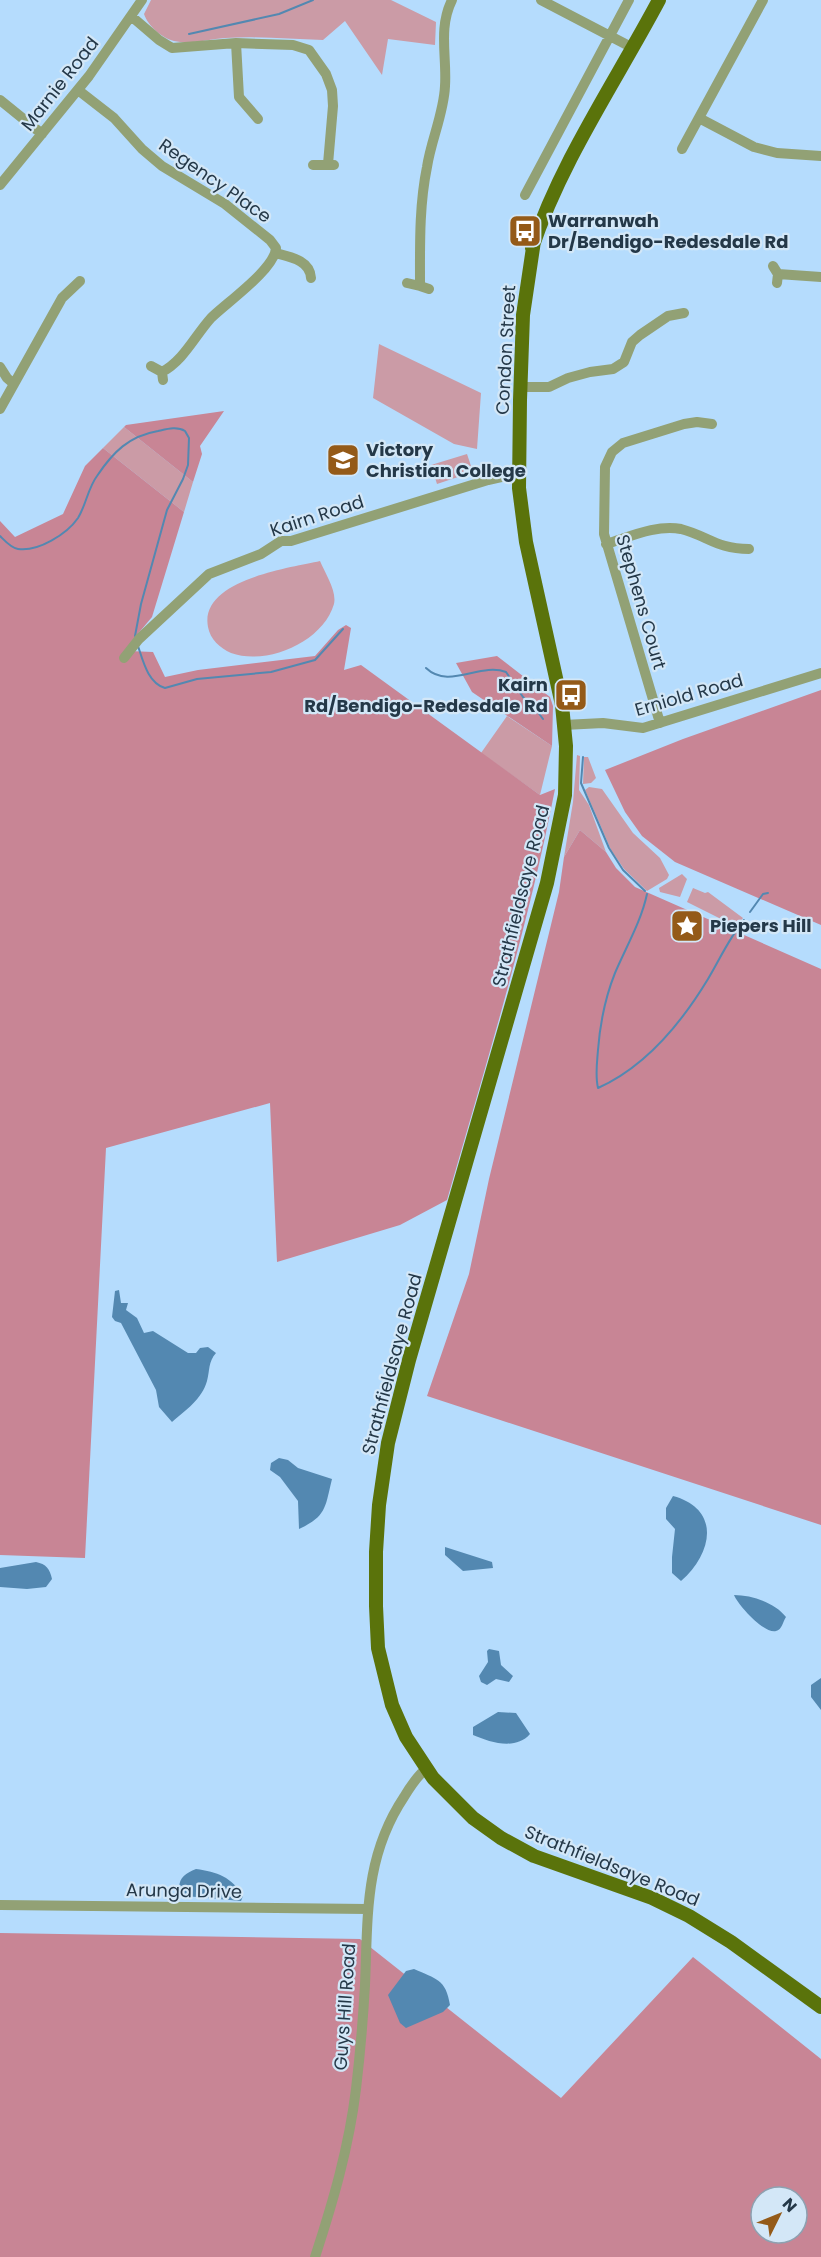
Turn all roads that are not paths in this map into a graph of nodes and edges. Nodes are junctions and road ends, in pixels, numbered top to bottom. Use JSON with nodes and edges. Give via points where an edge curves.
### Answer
{"nodes":[{"id":1,"x":142,"y":0,"type":"edge"},
{"id":2,"x":452,"y":0,"type":"edge"},
{"id":3,"x":541,"y":0,"type":"edge"},
{"id":4,"x":629,"y":0,"type":"edge"},
{"id":5,"x":659,"y":0,"type":"edge"},
{"id":6,"x":763,"y":0,"type":"edge"},
{"id":7,"x":130,"y":16,"type":"junction"},
{"id":8,"x":610,"y":37,"type":"junction"},
{"id":9,"x":236,"y":43,"type":"junction"},
{"id":10,"x":633,"y":48,"type":"junction"},
{"id":11,"x":78,"y":90,"type":"junction"},
{"id":12,"x":0,"y":100,"type":"edge"},
{"id":13,"x":699,"y":118,"type":"junction"},
{"id":14,"x":259,"y":120,"type":"dead end"},
{"id":15,"x":42,"y":134,"type":"junction"},
{"id":16,"x":682,"y":149,"type":"dead end"},
{"id":17,"x":821,"y":156,"type":"edge"},
{"id":18,"x":313,"y":165,"type":"dead end"},
{"id":19,"x":0,"y":185,"type":"edge"},
{"id":20,"x":525,"y":195,"type":"dead end"},
{"id":21,"x":534,"y":241,"type":"junction"},
{"id":22,"x":275,"y":253,"type":"junction"},
{"id":23,"x":776,"y":274,"type":"dead end"},
{"id":24,"x":821,"y":276,"type":"edge"},
{"id":25,"x":311,"y":278,"type":"dead end"},
{"id":26,"x":80,"y":281,"type":"dead end"},
{"id":27,"x":407,"y":283,"type":"dead end"},
{"id":28,"x":684,"y":313,"type":"dead end"},
{"id":29,"x":151,"y":366,"type":"dead end"},
{"id":30,"x":0,"y":367,"type":"edge"},
{"id":31,"x":14,"y":384,"type":"junction"},
{"id":32,"x":521,"y":387,"type":"junction"},
{"id":33,"x":0,"y":409,"type":"edge"},
{"id":34,"x":712,"y":424,"type":"dead end"},
{"id":35,"x":514,"y":474,"type":"junction"},
{"id":36,"x":606,"y":544,"type":"junction"},
{"id":37,"x":749,"y":549,"type":"dead end"},
{"id":38,"x":124,"y":658,"type":"dead end"},
{"id":39,"x":821,"y":673,"type":"edge"},
{"id":40,"x":660,"y":723,"type":"junction"},
{"id":41,"x":564,"y":725,"type":"junction"},
{"id":42,"x":426,"y":1769,"type":"junction"},
{"id":43,"x":0,"y":1905,"type":"edge"},
{"id":44,"x":367,"y":1909,"type":"junction"},
{"id":45,"x":821,"y":2007,"type":"edge"},
{"id":46,"x":315,"y":2257,"type":"edge"}],
"edges":[{"from":1,"to":7,"type":"street","name":"Marnie Road"},
{"from":2,"to":27,"type":"street","via":[[443,39],[444,97],[426,167],[421,223],[424,287]]},
{"from":3,"to":8,"type":"street"},
{"from":4,"to":8,"type":"street"},
{"from":5,"to":10,"type":"main road","name":"Condon Street"},
{"from":6,"to":13,"type":"street"},
{"from":7,"to":9,"type":"street","via":[[172,48]]},
{"from":7,"to":11,"type":"street","name":"Marnie Road"},
{"from":8,"to":10,"type":"street"},
{"from":8,"to":20,"type":"street"},
{"from":9,"to":14,"type":"street","via":[[239,97]]},
{"from":9,"to":18,"type":"street","via":[[300,45],[309,50],[329,80],[333,97],[332,165]]},
{"from":10,"to":21,"type":"main road","name":"Condon Street","via":[[564,170]]},
{"from":11,"to":15,"type":"street","name":"Marnie Road"},
{"from":11,"to":22,"type":"street","name":"Regency Place","via":[[114,118],[167,170],[225,204],[270,240]]},
{"from":12,"to":15,"type":"street"},
{"from":13,"to":16,"type":"street"},
{"from":13,"to":17,"type":"street","via":[[754,147]]},
{"from":15,"to":19,"type":"street","name":"Marnie Road"},
{"from":21,"to":32,"type":"main road","name":"Condon Street","via":[[525,297]]},
{"from":21,"to":35,"type":"main road","name":"Condon Street","via":[[519,286],[514,330]]},
{"from":22,"to":25,"type":"street","via":[[305,264]]},
{"from":22,"to":29,"type":"street","via":[[250,285],[211,318],[162,376]]},
{"from":23,"to":24,"type":"street"},
{"from":26,"to":31,"type":"street","via":[[62,298]]},
{"from":28,"to":32,"type":"street","via":[[668,316],[637,337],[619,367],[568,378],[549,387]]},
{"from":30,"to":31,"type":"street"},
{"from":31,"to":33,"type":"street"},
{"from":32,"to":35,"type":"main road","name":"Condon Street"},
{"from":34,"to":36,"type":"street","name":"Stephens Court","via":[[691,422],[623,443],[612,452],[605,466]]},
{"from":35,"to":38,"type":"street","name":"Kairn Road","via":[[291,542],[281,541],[261,554],[215,571],[190,590]]},
{"from":35,"to":41,"type":"main road","name":"Condon Street"},
{"from":36,"to":37,"type":"street","via":[[674,528],[723,547]]},
{"from":36,"to":40,"type":"street","name":"Stephens Court"},
{"from":39,"to":40,"type":"street","name":"Erniold Road"},
{"from":40,"to":41,"type":"street","name":"Erniold Road","via":[[638,729],[603,723]]},
{"from":41,"to":42,"type":"main road","name":"Strathfieldsaye Road","via":[[567,778],[556,846],[406,1371],[382,1480],[376,1552],[378,1648],[392,1705]]},
{"from":42,"to":44,"type":"street","name":"Guys Hill Road","via":[[408,1790],[384,1833]]},
{"from":42,"to":45,"type":"main road","name":"Strathfieldsaye Road","via":[[462,1808],[501,1838],[534,1856],[652,1898],[689,1916]]},
{"from":43,"to":44,"type":"street","name":"Arunga Drive"},
{"from":44,"to":46,"type":"street","name":"Guys Hill Road","via":[[356,2092],[343,2164]]}]}
